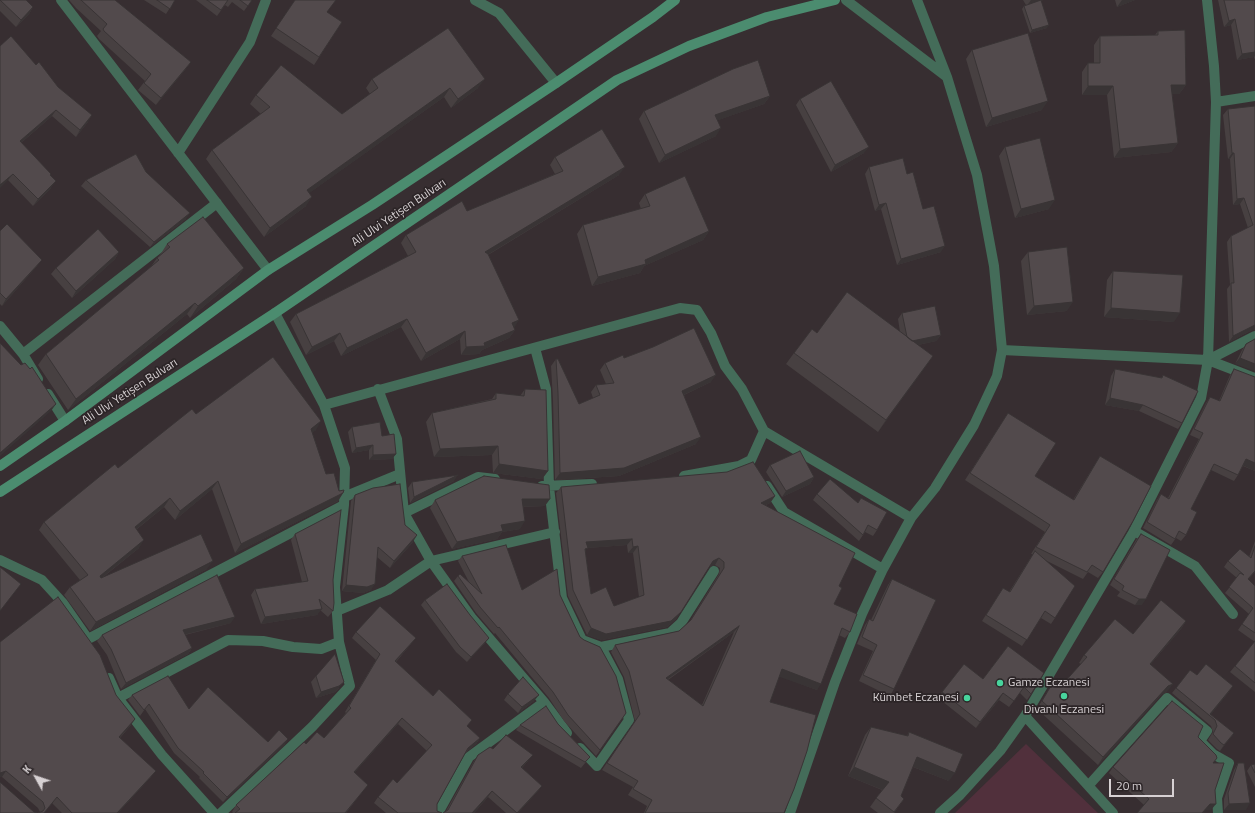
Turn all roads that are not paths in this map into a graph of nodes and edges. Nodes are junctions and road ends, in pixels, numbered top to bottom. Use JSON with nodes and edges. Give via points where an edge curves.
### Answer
{"nodes":[{"id":1,"x":61,"y":0,"type":"edge"},
{"id":2,"x":266,"y":0,"type":"edge"},
{"id":3,"x":475,"y":0,"type":"edge"},
{"id":4,"x":675,"y":0,"type":"edge"},
{"id":5,"x":835,"y":0,"type":"edge"},
{"id":6,"x":846,"y":0,"type":"edge"},
{"id":7,"x":917,"y":0,"type":"edge"},
{"id":8,"x":1207,"y":0,"type":"edge"},
{"id":9,"x":947,"y":77,"type":"junction"},
{"id":10,"x":556,"y":83,"type":"junction"},
{"id":11,"x":1255,"y":96,"type":"edge"},
{"id":12,"x":1216,"y":102,"type":"junction"},
{"id":13,"x":178,"y":153,"type":"junction"},
{"id":14,"x":217,"y":203,"type":"junction"},
{"id":15,"x":268,"y":270,"type":"junction"},
{"id":16,"x":275,"y":313,"type":"junction"},
{"id":17,"x":0,"y":326,"type":"edge"},
{"id":18,"x":1255,"y":336,"type":"edge"},
{"id":19,"x":535,"y":348,"type":"junction"},
{"id":20,"x":1002,"y":350,"type":"junction"},
{"id":21,"x":22,"y":354,"type":"junction"},
{"id":22,"x":1208,"y":360,"type":"junction"},
{"id":23,"x":1255,"y":378,"type":"edge"},
{"id":24,"x":378,"y":389,"type":"junction"},
{"id":25,"x":324,"y":405,"type":"junction"},
{"id":26,"x":65,"y":421,"type":"junction"},
{"id":27,"x":764,"y":431,"type":"junction"},
{"id":28,"x":0,"y":466,"type":"edge"},
{"id":29,"x":400,"y":474,"type":"junction"},
{"id":30,"x":672,"y":477,"type":"edge"},
{"id":31,"x":502,"y":480,"type":"edge"},
{"id":32,"x":763,"y":480,"type":"edge"},
{"id":33,"x":603,"y":483,"type":"edge"},
{"id":34,"x":533,"y":485,"type":"edge"},
{"id":35,"x":549,"y":487,"type":"junction"},
{"id":36,"x":0,"y":492,"type":"edge"},
{"id":37,"x":344,"y":501,"type":"junction"},
{"id":38,"x":404,"y":513,"type":"junction"},
{"id":39,"x":911,"y":518,"type":"junction"},
{"id":40,"x":1134,"y":531,"type":"junction"},
{"id":41,"x":555,"y":532,"type":"junction"},
{"id":42,"x":0,"y":560,"type":"edge"},
{"id":43,"x":431,"y":561,"type":"junction"},
{"id":44,"x":883,"y":569,"type":"junction"},
{"id":45,"x":714,"y":572,"type":"edge"},
{"id":46,"x":337,"y":611,"type":"junction"},
{"id":47,"x":1233,"y":614,"type":"dead end"},
{"id":48,"x":340,"y":642,"type":"junction"},
{"id":49,"x":601,"y":647,"type":"junction"},
{"id":50,"x":106,"y":671,"type":"edge"},
{"id":51,"x":118,"y":698,"type":"junction"},
{"id":52,"x":544,"y":702,"type":"junction"},
{"id":53,"x":1025,"y":716,"type":"junction"},
{"id":54,"x":1089,"y":786,"type":"junction"},
{"id":55,"x":214,"y":813,"type":"edge"},
{"id":56,"x":221,"y":813,"type":"edge"},
{"id":57,"x":438,"y":813,"type":"edge"},
{"id":58,"x":790,"y":813,"type":"edge"},
{"id":59,"x":940,"y":813,"type":"edge"},
{"id":60,"x":1113,"y":813,"type":"edge"},
{"id":61,"x":1218,"y":813,"type":"edge"}],
"edges":[{"from":1,"to":13,"type":"street"},
{"from":2,"to":13,"type":"street","via":[[250,42]]},
{"from":3,"to":10,"type":"street","via":[[499,13]]},
{"from":4,"to":10,"type":"main road"},
{"from":5,"to":16,"type":"main road","name":"Ali Ulvi Yetişen Bulvarı","via":[[767,17],[689,46],[617,80]]},
{"from":6,"to":9,"type":"street"},
{"from":7,"to":9,"type":"street"},
{"from":8,"to":12,"type":"street"},
{"from":9,"to":20,"type":"street","via":[[977,175],[994,266]]},
{"from":10,"to":15,"type":"main road","via":[[372,205]]},
{"from":11,"to":12,"type":"street"},
{"from":12,"to":22,"type":"street"},
{"from":13,"to":14,"type":"street"},
{"from":14,"to":15,"type":"street"},
{"from":14,"to":21,"type":"street"},
{"from":15,"to":26,"type":"main road"},
{"from":16,"to":25,"type":"street"},
{"from":16,"to":36,"type":"main road","name":"Ali Ulvi Yetişen Bulvarı"},
{"from":17,"to":21,"type":"street"},
{"from":18,"to":22,"type":"street"},
{"from":19,"to":24,"type":"street"},
{"from":19,"to":27,"type":"street","via":[[680,308],[697,310],[711,333],[725,366],[742,389]]},
{"from":19,"to":35,"type":"street","via":[[546,389]]},
{"from":20,"to":22,"type":"street"},
{"from":20,"to":39,"type":"street","via":[[997,376],[974,425],[935,488]]},
{"from":21,"to":26,"type":"street"},
{"from":22,"to":23,"type":"street"},
{"from":22,"to":40,"type":"street","via":[[1201,398]]},
{"from":24,"to":25,"type":"street"},
{"from":24,"to":29,"type":"street","via":[[397,439]]},
{"from":25,"to":37,"type":"street","via":[[345,468]]},
{"from":26,"to":28,"type":"main road"},
{"from":27,"to":30,"type":"street","via":[[753,464]]},
{"from":27,"to":39,"type":"street"},
{"from":29,"to":37,"type":"street"},
{"from":29,"to":38,"type":"street"},
{"from":31,"to":38,"type":"street","via":[[478,477]]},
{"from":32,"to":44,"type":"street","via":[[784,512]]},
{"from":33,"to":35,"type":"street"},
{"from":34,"to":35,"type":"street"},
{"from":35,"to":41,"type":"street"},
{"from":37,"to":42,"type":"street","via":[[90,642],[63,603],[42,580]]},
{"from":37,"to":46,"type":"street","via":[[335,587]]},
{"from":38,"to":43,"type":"street"},
{"from":39,"to":44,"type":"street"},
{"from":40,"to":47,"type":"street","via":[[1195,566]]},
{"from":40,"to":53,"type":"street"},
{"from":41,"to":43,"type":"street"},
{"from":41,"to":49,"type":"street","via":[[562,598],[582,640]]},
{"from":43,"to":46,"type":"street","via":[[388,590]]},
{"from":43,"to":52,"type":"street","via":[[471,617]]},
{"from":44,"to":58,"type":"street","via":[[835,682]]},
{"from":45,"to":49,"type":"street","via":[[681,623],[670,633]]},
{"from":46,"to":48,"type":"street"},
{"from":48,"to":51,"type":"street","via":[[321,648],[294,647],[263,641],[228,640]]},
{"from":48,"to":56,"type":"street","via":[[350,686],[312,727]]},
{"from":49,"to":52,"type":"street","via":[[618,679],[629,720],[597,766],[559,725]]},
{"from":50,"to":51,"type":"street"},
{"from":51,"to":55,"type":"street","via":[[162,755]]},
{"from":52,"to":57,"type":"street","via":[[469,757]]},
{"from":53,"to":54,"type":"street"},
{"from":53,"to":59,"type":"street","via":[[1000,751]]},
{"from":54,"to":60,"type":"street"},
{"from":54,"to":61,"type":"street","via":[[1167,698],[1207,731],[1200,741],[1213,754],[1230,763],[1216,798]]}]}
